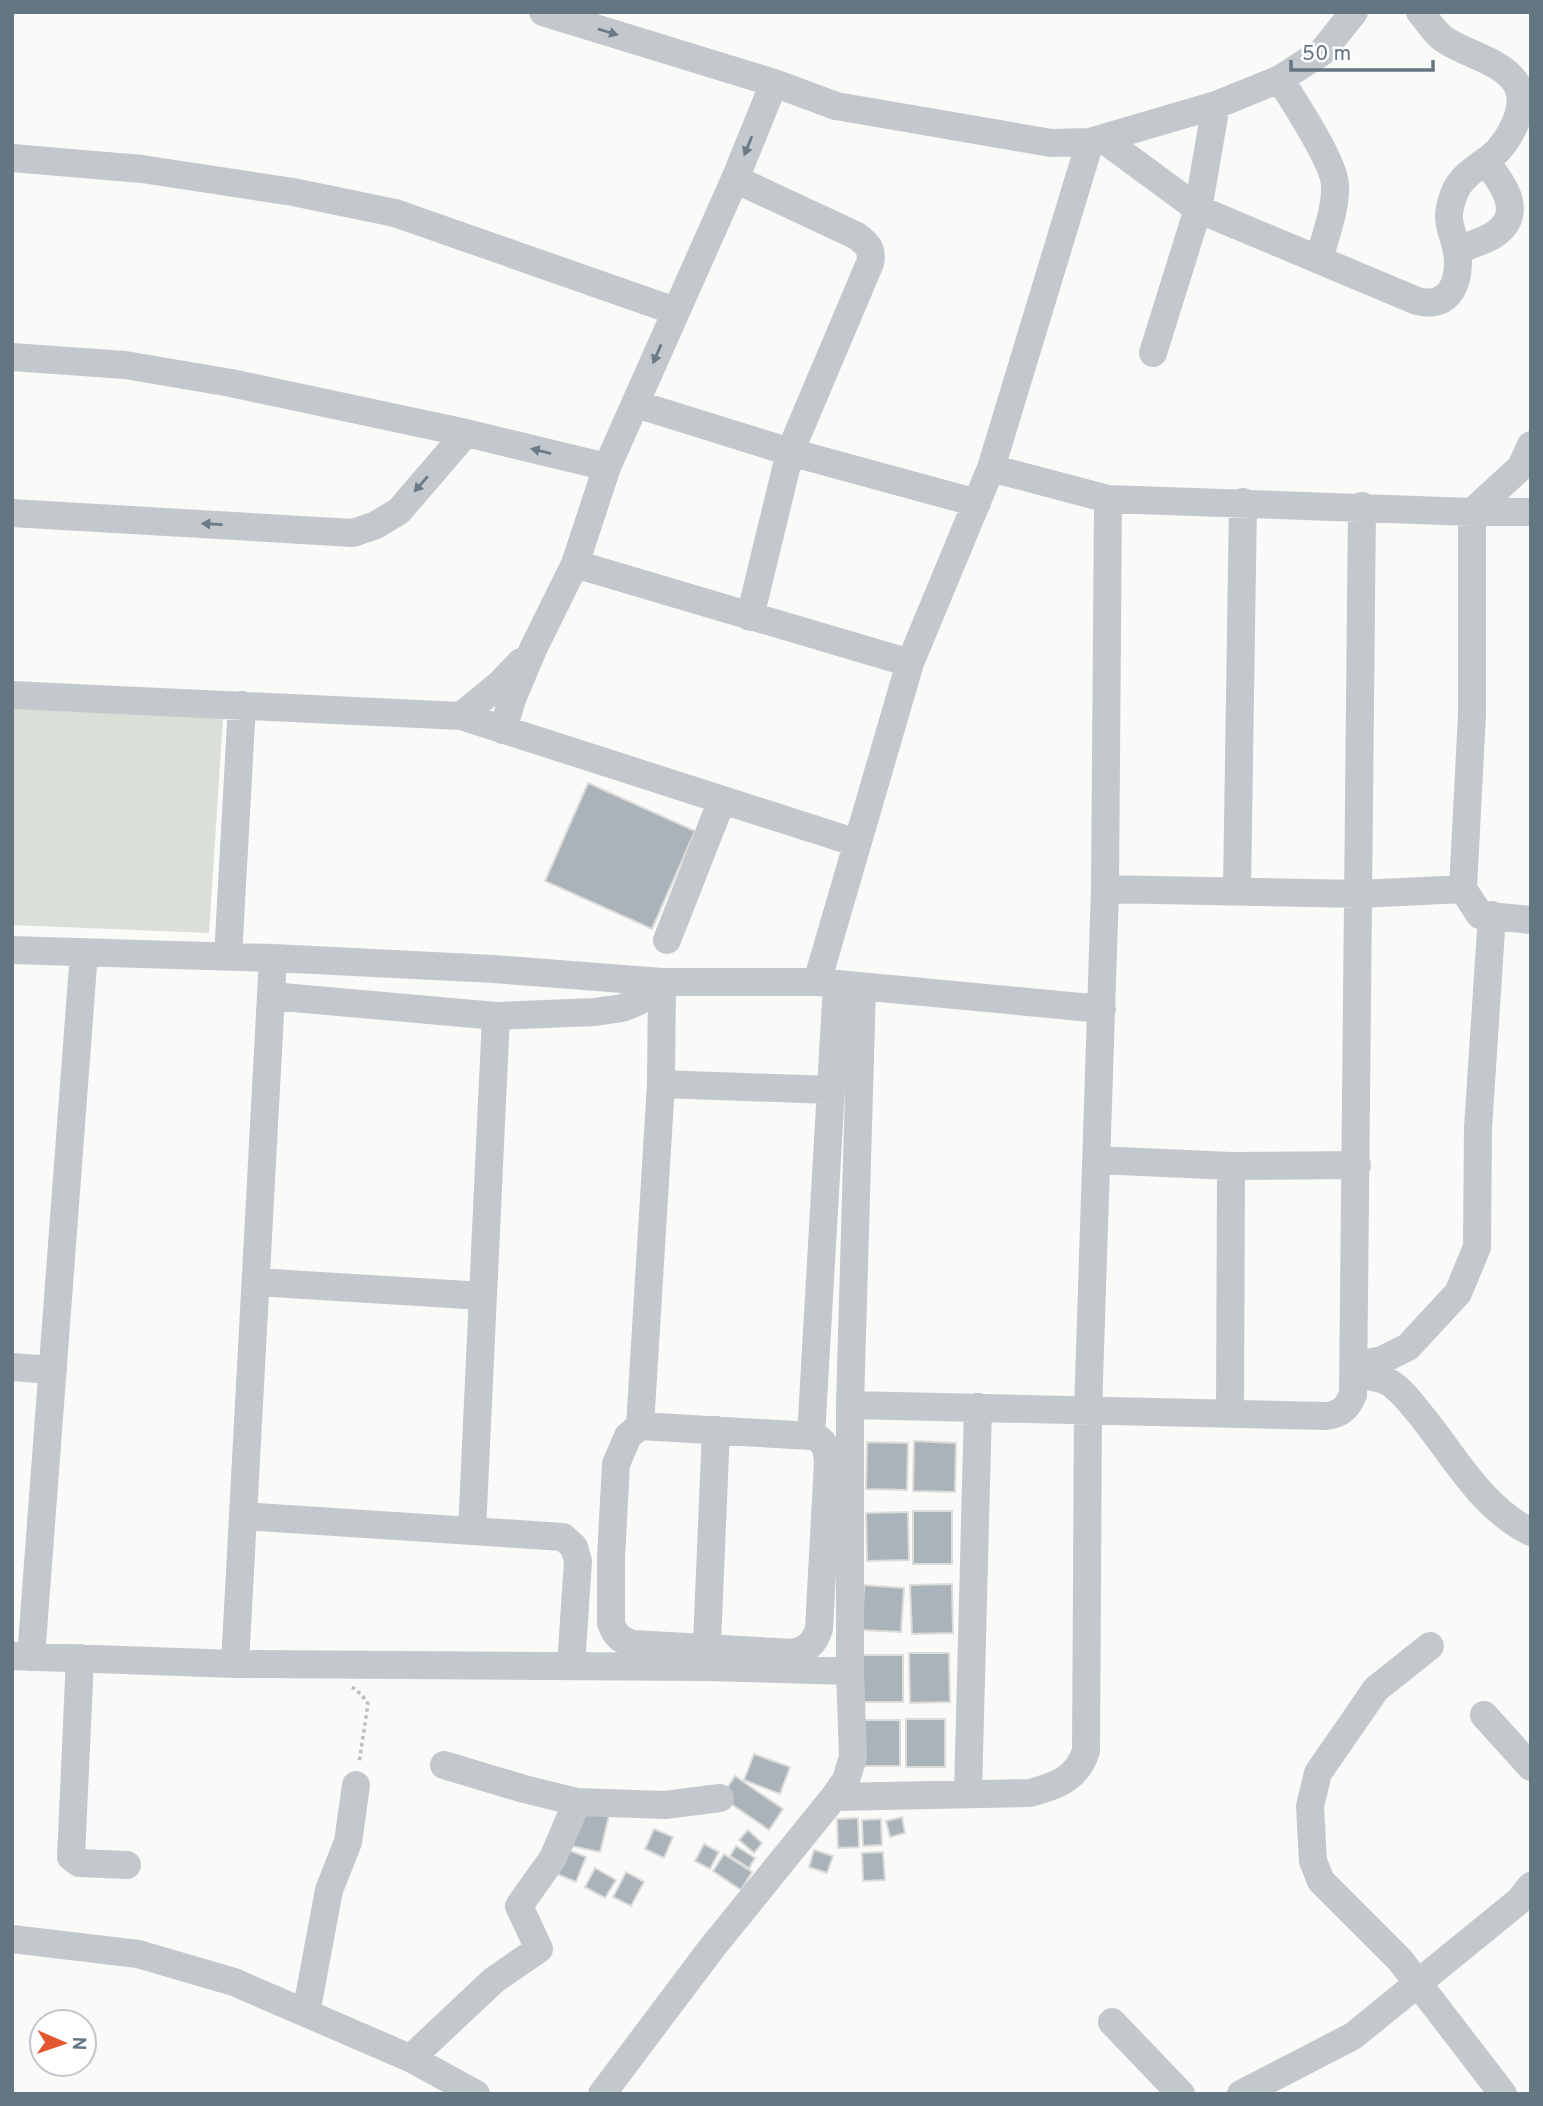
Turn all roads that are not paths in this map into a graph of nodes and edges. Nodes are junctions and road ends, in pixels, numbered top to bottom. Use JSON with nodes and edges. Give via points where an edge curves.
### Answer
{"nodes":[{"id":1,"x":543,"y":12,"type":"edge"},
{"id":2,"x":1354,"y":12,"type":"edge"},
{"id":3,"x":1420,"y":12,"type":"edge"},
{"id":4,"x":1280,"y":79,"type":"junction"},
{"id":5,"x":774,"y":82,"type":"junction"},
{"id":6,"x":1216,"y":105,"type":"junction"},
{"id":7,"x":1097,"y":141,"type":"junction"},
{"id":8,"x":12,"y":159,"type":"edge"},
{"id":9,"x":1485,"y":161,"type":"junction"},
{"id":10,"x":735,"y":179,"type":"junction"},
{"id":11,"x":1198,"y":209,"type":"junction"},
{"id":12,"x":1457,"y":252,"type":"junction"},
{"id":13,"x":1319,"y":260,"type":"junction"},
{"id":14,"x":675,"y":311,"type":"junction"},
{"id":15,"x":1153,"y":353,"type":"dead end"},
{"id":16,"x":12,"y":357,"type":"edge"},
{"id":17,"x":636,"y":404,"type":"junction"},
{"id":18,"x":466,"y":433,"type":"junction"},
{"id":19,"x":790,"y":452,"type":"junction"},
{"id":20,"x":1528,"y":458,"type":"edge"},
{"id":21,"x":607,"y":467,"type":"junction"},
{"id":22,"x":991,"y":468,"type":"junction"},
{"id":23,"x":1108,"y":499,"type":"junction"},
{"id":24,"x":1243,"y":502,"type":"junction"},
{"id":25,"x":977,"y":503,"type":"junction"},
{"id":26,"x":1362,"y":506,"type":"junction"},
{"id":27,"x":1472,"y":512,"type":"junction"},
{"id":28,"x":1531,"y":512,"type":"edge"},
{"id":29,"x":12,"y":513,"type":"edge"},
{"id":30,"x":575,"y":564,"type":"junction"},
{"id":31,"x":750,"y":617,"type":"junction"},
{"id":32,"x":534,"y":647,"type":"junction"},
{"id":33,"x":909,"y":663,"type":"junction"},
{"id":34,"x":12,"y":695,"type":"edge"},
{"id":35,"x":242,"y":705,"type":"junction"},
{"id":36,"x":461,"y":716,"type":"junction"},
{"id":37,"x":503,"y":730,"type":"junction"},
{"id":38,"x":722,"y":800,"type":"junction"},
{"id":39,"x":857,"y":843,"type":"junction"},
{"id":40,"x":1105,"y":889,"type":"junction"},
{"id":41,"x":1463,"y":889,"type":"junction"},
{"id":42,"x":1237,"y":890,"type":"junction"},
{"id":43,"x":1360,"y":894,"type":"junction"},
{"id":44,"x":1492,"y":915,"type":"junction"},
{"id":45,"x":1531,"y":920,"type":"edge"},
{"id":46,"x":667,"y":940,"type":"dead end"},
{"id":47,"x":12,"y":950,"type":"edge"},
{"id":48,"x":84,"y":953,"type":"junction"},
{"id":49,"x":228,"y":957,"type":"junction"},
{"id":50,"x":273,"y":958,"type":"junction"},
{"id":51,"x":656,"y":982,"type":"junction"},
{"id":52,"x":839,"y":984,"type":"junction"},
{"id":53,"x":271,"y":996,"type":"junction"},
{"id":54,"x":1102,"y":1009,"type":"junction"},
{"id":55,"x":496,"y":1016,"type":"junction"},
{"id":56,"x":661,"y":1084,"type":"junction"},
{"id":57,"x":830,"y":1090,"type":"junction"},
{"id":58,"x":1097,"y":1160,"type":"junction"},
{"id":59,"x":1231,"y":1166,"type":"junction"},
{"id":60,"x":1357,"y":1166,"type":"junction"},
{"id":61,"x":256,"y":1282,"type":"junction"},
{"id":62,"x":483,"y":1296,"type":"junction"},
{"id":63,"x":12,"y":1367,"type":"edge"},
{"id":64,"x":54,"y":1370,"type":"junction"},
{"id":65,"x":1354,"y":1371,"type":"junction"},
{"id":66,"x":850,"y":1405,"type":"junction"},
{"id":67,"x":978,"y":1407,"type":"junction"},
{"id":68,"x":1088,"y":1411,"type":"junction"},
{"id":69,"x":1230,"y":1413,"type":"junction"},
{"id":70,"x":640,"y":1426,"type":"junction"},
{"id":71,"x":716,"y":1430,"type":"junction"},
{"id":72,"x":811,"y":1436,"type":"junction"},
{"id":73,"x":244,"y":1516,"type":"junction"},
{"id":74,"x":472,"y":1531,"type":"junction"},
{"id":75,"x":1531,"y":1532,"type":"edge"},
{"id":76,"x":1430,"y":1646,"type":"dead end"},
{"id":77,"x":22,"y":1657,"type":"edge"},
{"id":78,"x":80,"y":1658,"type":"junction"},
{"id":79,"x":707,"y":1658,"type":"junction"},
{"id":80,"x":235,"y":1664,"type":"junction"},
{"id":81,"x":572,"y":1666,"type":"junction"},
{"id":82,"x":850,"y":1671,"type":"junction"},
{"id":83,"x":1484,"y":1715,"type":"dead end"},
{"id":84,"x":444,"y":1765,"type":"dead end"},
{"id":85,"x":1531,"y":1767,"type":"edge"},
{"id":86,"x":356,"y":1785,"type":"road end"},
{"id":87,"x":968,"y":1794,"type":"junction"},
{"id":88,"x":834,"y":1797,"type":"junction"},
{"id":89,"x":720,"y":1798,"type":"dead end"},
{"id":90,"x":577,"y":1802,"type":"junction"},
{"id":91,"x":127,"y":1865,"type":"dead end"},
{"id":92,"x":1531,"y":1886,"type":"edge"},
{"id":93,"x":12,"y":1939,"type":"edge"},
{"id":94,"x":1418,"y":1982,"type":"junction"},
{"id":95,"x":306,"y":2013,"type":"junction"},
{"id":96,"x":1112,"y":2022,"type":"dead end"},
{"id":97,"x":411,"y":2058,"type":"junction"},
{"id":98,"x":475,"y":2094,"type":"edge"},
{"id":99,"x":602,"y":2094,"type":"edge"},
{"id":100,"x":1181,"y":2094,"type":"edge"},
{"id":101,"x":1241,"y":2094,"type":"edge"},
{"id":102,"x":1503,"y":2094,"type":"edge"}],
"edges":[{"from":1,"to":5,"type":"street","one_way":true},
{"from":2,"to":4,"type":"street","via":[[1322,52]]},
{"from":3,"to":9,"type":"street","via":[[1442,38],[1488,62],[1517,85],[1518,115],[1507,138]]},
{"from":4,"to":6,"type":"street"},
{"from":4,"to":13,"type":"street","via":[[1315,137],[1335,183]]},
{"from":5,"to":7,"type":"street","via":[[836,106],[1051,143]]},
{"from":5,"to":10,"type":"street","one_way":true},
{"from":6,"to":7,"type":"street"},
{"from":6,"to":11,"type":"street"},
{"from":7,"to":11,"type":"street"},
{"from":7,"to":22,"type":"street"},
{"from":8,"to":14,"type":"street","via":[[142,169],[395,213]]},
{"from":9,"to":12,"type":"street","via":[[1461,180],[1454,194],[1449,216]]},
{"from":9,"to":12,"type":"street","via":[[1509,194],[1511,207],[1500,230]]},
{"from":10,"to":14,"type":"street"},
{"from":10,"to":19,"type":"street","via":[[857,236],[871,250],[870,263]]},
{"from":11,"to":13,"type":"street"},
{"from":11,"to":15,"type":"street"},
{"from":12,"to":13,"type":"street","via":[[1457,279],[1449,295],[1431,305]]},
{"from":14,"to":17,"type":"street","one_way":true},
{"from":16,"to":18,"type":"street","via":[[125,365]]},
{"from":17,"to":19,"type":"street"},
{"from":17,"to":21,"type":"street"},
{"from":21,"to":18,"type":"street","one_way":true},
{"from":18,"to":29,"type":"street","one_way":true,"via":[[399,511],[376,526],[353,533]]},
{"from":19,"to":25,"type":"street"},
{"from":19,"to":31,"type":"street"},
{"from":20,"to":27,"type":"street"},
{"from":21,"to":30,"type":"street"},
{"from":22,"to":23,"type":"street"},
{"from":22,"to":25,"type":"street"},
{"from":23,"to":24,"type":"street"},
{"from":23,"to":40,"type":"street"},
{"from":24,"to":26,"type":"street"},
{"from":24,"to":42,"type":"street"},
{"from":25,"to":33,"type":"street"},
{"from":26,"to":27,"type":"street"},
{"from":26,"to":43,"type":"street"},
{"from":27,"to":28,"type":"street"},
{"from":27,"to":41,"type":"street","via":[[1472,714]]},
{"from":30,"to":31,"type":"street"},
{"from":30,"to":32,"type":"street"},
{"from":31,"to":33,"type":"street"},
{"from":32,"to":36,"type":"street"},
{"from":32,"to":37,"type":"street"},
{"from":33,"to":39,"type":"street"},
{"from":34,"to":35,"type":"street"},
{"from":35,"to":36,"type":"street"},
{"from":35,"to":49,"type":"street"},
{"from":36,"to":37,"type":"street"},
{"from":37,"to":38,"type":"street"},
{"from":38,"to":39,"type":"street"},
{"from":38,"to":46,"type":"street"},
{"from":39,"to":52,"type":"street"},
{"from":40,"to":42,"type":"street"},
{"from":40,"to":54,"type":"street"},
{"from":41,"to":43,"type":"street"},
{"from":41,"to":44,"type":"street","via":[[1480,915]]},
{"from":42,"to":43,"type":"street"},
{"from":43,"to":60,"type":"street"},
{"from":44,"to":45,"type":"street"},
{"from":44,"to":65,"type":"street","via":[[1478,1128],[1477,1247],[1458,1293],[1408,1347]]},
{"from":47,"to":48,"type":"street"},
{"from":48,"to":49,"type":"street"},
{"from":48,"to":64,"type":"street"},
{"from":49,"to":50,"type":"street"},
{"from":50,"to":51,"type":"street"},
{"from":50,"to":53,"type":"street"},
{"from":51,"to":52,"type":"street"},
{"from":51,"to":55,"type":"street","via":[[637,1002],[622,1008]]},
{"from":51,"to":56,"type":"street"},
{"from":52,"to":54,"type":"street"},
{"from":52,"to":57,"type":"street"},
{"from":52,"to":66,"type":"street"},
{"from":53,"to":55,"type":"street"},
{"from":53,"to":61,"type":"street"},
{"from":54,"to":58,"type":"street"},
{"from":55,"to":62,"type":"street"},
{"from":56,"to":57,"type":"street"},
{"from":56,"to":70,"type":"street"},
{"from":57,"to":72,"type":"street"},
{"from":58,"to":59,"type":"street"},
{"from":58,"to":68,"type":"street"},
{"from":59,"to":60,"type":"street"},
{"from":59,"to":69,"type":"street"},
{"from":60,"to":65,"type":"street"},
{"from":61,"to":62,"type":"street"},
{"from":61,"to":73,"type":"street"},
{"from":62,"to":74,"type":"street"},
{"from":63,"to":64,"type":"street"},
{"from":64,"to":77,"type":"street"},
{"from":65,"to":69,"type":"street","via":[[1349,1406],[1334,1415]]},
{"from":65,"to":75,"type":"street","via":[[1392,1384],[1478,1490],[1497,1510]]},
{"from":66,"to":67,"type":"street"},
{"from":66,"to":82,"type":"street"},
{"from":67,"to":68,"type":"street"},
{"from":67,"to":87,"type":"street"},
{"from":68,"to":69,"type":"street"},
{"from":68,"to":87,"type":"street","via":[[1086,1751],[1073,1774],[1058,1785],[1031,1793]]},
{"from":70,"to":71,"type":"street"},
{"from":70,"to":79,"type":"street","via":[[628,1437],[616,1464],[611,1623],[623,1641]]},
{"from":71,"to":72,"type":"street"},
{"from":71,"to":79,"type":"street"},
{"from":72,"to":79,"type":"street","via":[[823,1443],[828,1462],[815,1640],[794,1653]]},
{"from":73,"to":74,"type":"street"},
{"from":73,"to":80,"type":"street"},
{"from":74,"to":81,"type":"street","via":[[563,1537],[574,1547],[578,1562]]},
{"from":76,"to":94,"type":"street","via":[[1376,1689],[1318,1773],[1310,1806],[1313,1861],[1321,1881]]},
{"from":77,"to":78,"type":"street"},
{"from":78,"to":80,"type":"street"},
{"from":78,"to":91,"type":"street","via":[[71,1857],[79,1863]]},
{"from":79,"to":81,"type":"street"},
{"from":79,"to":82,"type":"street"},
{"from":80,"to":81,"type":"street"},
{"from":82,"to":88,"type":"street","via":[[853,1757],[846,1780]]},
{"from":83,"to":85,"type":"street"},
{"from":84,"to":90,"type":"street"},
{"from":86,"to":95,"type":"street","via":[[348,1842],[330,1890]]},
{"from":87,"to":88,"type":"street"},
{"from":88,"to":99,"type":"street"},
{"from":89,"to":90,"type":"street","via":[[665,1805]]},
{"from":90,"to":97,"type":"street","via":[[553,1858],[519,1906],[539,1948],[494,1980]]},
{"from":92,"to":94,"type":"street","via":[[1520,1900]]},
{"from":93,"to":95,"type":"street","via":[[138,1954],[234,1982]]},
{"from":94,"to":101,"type":"street","via":[[1353,2036]]},
{"from":94,"to":102,"type":"street"},
{"from":95,"to":97,"type":"street"},
{"from":96,"to":100,"type":"street"},
{"from":97,"to":98,"type":"street"}]}
